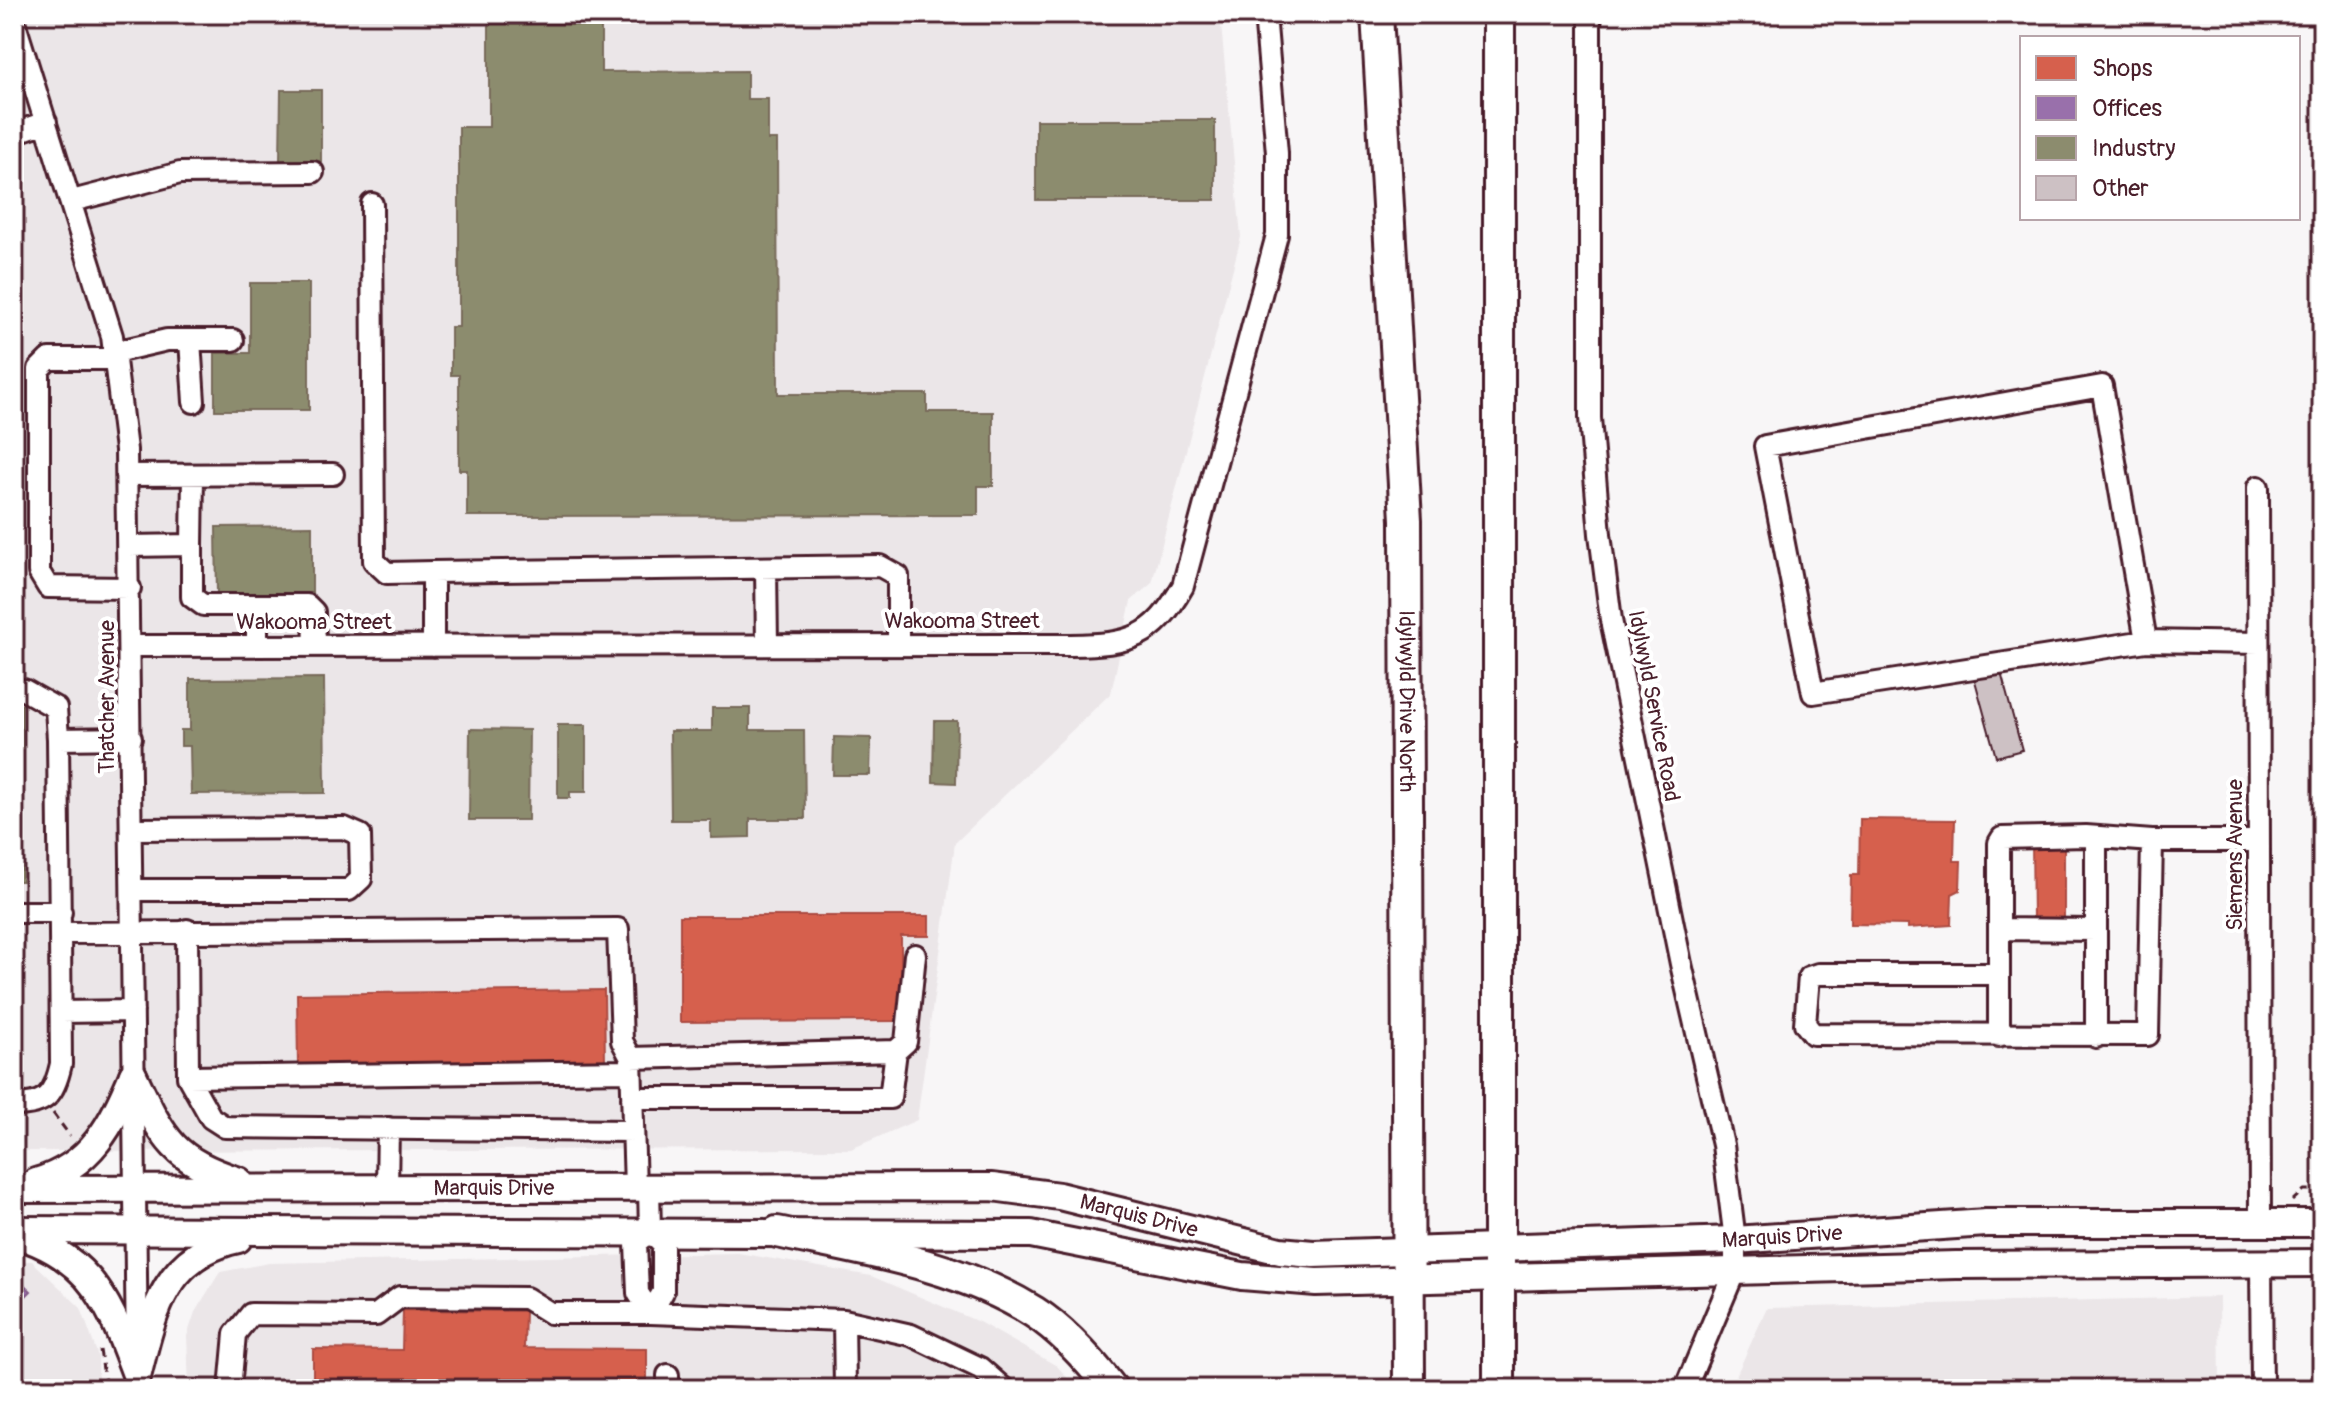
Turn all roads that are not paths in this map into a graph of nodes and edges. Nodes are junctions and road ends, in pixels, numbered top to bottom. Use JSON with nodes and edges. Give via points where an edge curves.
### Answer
{"nodes":[{"id":1,"x":1265,"y":14,"type":"edge"},
{"id":2,"x":1377,"y":14,"type":"edge"},
{"id":3,"x":1499,"y":14,"type":"edge"},
{"id":4,"x":1590,"y":14,"type":"edge"},
{"id":5,"x":14,"y":21,"type":"edge"},
{"id":6,"x":46,"y":122,"type":"junction"},
{"id":7,"x":14,"y":133,"type":"edge"},
{"id":8,"x":313,"y":172,"type":"dead end"},
{"id":9,"x":72,"y":201,"type":"junction"},
{"id":10,"x":372,"y":204,"type":"dead end"},
{"id":11,"x":190,"y":340,"type":"junction"},
{"id":12,"x":233,"y":340,"type":"dead end"},
{"id":13,"x":115,"y":355,"type":"junction"},
{"id":14,"x":194,"y":402,"type":"dead end"},
{"id":15,"x":333,"y":474,"type":"dead end"},
{"id":16,"x":127,"y":475,"type":"junction"},
{"id":17,"x":193,"y":475,"type":"junction"},
{"id":18,"x":2258,"y":487,"type":"dead end"},
{"id":19,"x":192,"y":545,"type":"junction"},
{"id":20,"x":129,"y":546,"type":"junction"},
{"id":21,"x":766,"y":568,"type":"junction"},
{"id":22,"x":433,"y":572,"type":"junction"},
{"id":23,"x":130,"y":588,"type":"junction"},
{"id":24,"x":257,"y":605,"type":"junction"},
{"id":25,"x":2146,"y":641,"type":"junction"},
{"id":26,"x":2258,"y":643,"type":"junction"},
{"id":27,"x":767,"y":645,"type":"junction"},
{"id":28,"x":898,"y":645,"type":"junction"},
{"id":29,"x":131,"y":646,"type":"junction"},
{"id":30,"x":257,"y":646,"type":"junction"},
{"id":31,"x":315,"y":646,"type":"junction"},
{"id":32,"x":433,"y":646,"type":"junction"},
{"id":33,"x":14,"y":690,"type":"edge"},
{"id":34,"x":131,"y":738,"type":"junction"},
{"id":35,"x":58,"y":739,"type":"junction"},
{"id":36,"x":132,"y":829,"type":"junction"},
{"id":37,"x":2096,"y":837,"type":"junction"},
{"id":38,"x":2152,"y":841,"type":"junction"},
{"id":39,"x":2258,"y":841,"type":"junction"},
{"id":40,"x":132,"y":890,"type":"junction"},
{"id":41,"x":14,"y":912,"type":"edge"},
{"id":42,"x":61,"y":912,"type":"junction"},
{"id":43,"x":1999,"y":929,"type":"junction"},
{"id":44,"x":187,"y":930,"type":"junction"},
{"id":45,"x":2096,"y":930,"type":"junction"},
{"id":46,"x":133,"y":932,"type":"junction"},
{"id":47,"x":60,"y":933,"type":"junction"},
{"id":48,"x":915,"y":955,"type":"dead end"},
{"id":49,"x":1999,"y":974,"type":"junction"},
{"id":50,"x":133,"y":1011,"type":"junction"},
{"id":51,"x":61,"y":1012,"type":"junction"},
{"id":52,"x":1999,"y":1036,"type":"junction"},
{"id":53,"x":2096,"y":1037,"type":"junction"},
{"id":54,"x":896,"y":1051,"type":"junction"},
{"id":55,"x":631,"y":1065,"type":"junction"},
{"id":56,"x":133,"y":1075,"type":"junction"},
{"id":57,"x":188,"y":1077,"type":"junction"},
{"id":58,"x":632,"y":1098,"type":"junction"},
{"id":59,"x":14,"y":1105,"type":"edge"},
{"id":60,"x":388,"y":1128,"type":"junction"},
{"id":61,"x":633,"y":1131,"type":"junction"},
{"id":62,"x":14,"y":1188,"type":"edge"},
{"id":63,"x":134,"y":1188,"type":"junction"},
{"id":64,"x":262,"y":1188,"type":"junction"},
{"id":65,"x":387,"y":1188,"type":"junction"},
{"id":66,"x":642,"y":1188,"type":"junction"},
{"id":67,"x":2260,"y":1222,"type":"junction"},
{"id":68,"x":2322,"y":1223,"type":"edge"},
{"id":69,"x":276,"y":1231,"type":"junction"},
{"id":70,"x":650,"y":1231,"type":"junction"},
{"id":71,"x":14,"y":1232,"type":"edge"},
{"id":72,"x":134,"y":1232,"type":"junction"},
{"id":73,"x":777,"y":1232,"type":"junction"},
{"id":74,"x":1735,"y":1240,"type":"junction"},
{"id":75,"x":2261,"y":1263,"type":"junction"},
{"id":76,"x":2322,"y":1263,"type":"edge"},
{"id":77,"x":1499,"y":1264,"type":"junction"},
{"id":78,"x":1409,"y":1266,"type":"junction"},
{"id":79,"x":1735,"y":1270,"type":"junction"},
{"id":80,"x":651,"y":1313,"type":"junction"},
{"id":81,"x":844,"y":1320,"type":"junction"},
{"id":82,"x":137,"y":1383,"type":"edge"},
{"id":83,"x":230,"y":1389,"type":"edge"},
{"id":84,"x":845,"y":1389,"type":"edge"},
{"id":85,"x":1004,"y":1389,"type":"edge"},
{"id":86,"x":1112,"y":1389,"type":"edge"},
{"id":87,"x":1409,"y":1389,"type":"edge"},
{"id":88,"x":1499,"y":1389,"type":"edge"},
{"id":89,"x":1685,"y":1389,"type":"edge"},
{"id":90,"x":2262,"y":1389,"type":"edge"}],
"edges":[{"from":1,"to":28,"type":"street","name":"Wakooma Street","via":[[1277,153],[1277,235],[1183,586],[1173,605],[1157,626],[1133,640]]},
{"from":2,"to":78,"type":"highway","name":"Idylwyld Drive North","via":[[1406,520]]},
{"from":3,"to":77,"type":"highway"},
{"from":4,"to":74,"type":"street","name":"Idylwyld Service Road","via":[[1590,418],[1600,534],[1611,620],[1730,1179]]},
{"from":5,"to":6,"type":"street","name":"Thatcher Avenue"},
{"from":6,"to":7,"type":"street"},
{"from":6,"to":9,"type":"street","name":"Thatcher Avenue"},
{"from":8,"to":9,"type":"street","via":[[180,173]]},
{"from":9,"to":13,"type":"street","name":"Thatcher Avenue"},
{"from":10,"to":22,"type":"street","via":[[374,561],[387,573]]},
{"from":11,"to":12,"type":"street"},
{"from":11,"to":13,"type":"street","via":[[167,340]]},
{"from":11,"to":14,"type":"street"},
{"from":13,"to":16,"type":"street","name":"Thatcher Avenue"},
{"from":13,"to":23,"type":"street","via":[[49,359],[39,369],[39,572],[48,587]]},
{"from":15,"to":17,"type":"street"},
{"from":16,"to":17,"type":"street"},
{"from":16,"to":20,"type":"street","name":"Thatcher Avenue"},
{"from":17,"to":19,"type":"street"},
{"from":18,"to":26,"type":"street","name":"Siemens Avenue"},
{"from":19,"to":20,"type":"street"},
{"from":19,"to":24,"type":"street","via":[[192,597],[203,605]]},
{"from":20,"to":23,"type":"street","name":"Thatcher Avenue"},
{"from":21,"to":22,"type":"street"},
{"from":21,"to":27,"type":"street"},
{"from":21,"to":28,"type":"street","via":[[880,566],[898,576]]},
{"from":22,"to":32,"type":"street"},
{"from":23,"to":29,"type":"street","name":"Thatcher Avenue"},
{"from":24,"to":30,"type":"street"},
{"from":24,"to":31,"type":"street","via":[[307,605],[314,612]]},
{"from":25,"to":25,"type":"street","via":[[2102,386],[1765,446],[1813,693]]},
{"from":25,"to":26,"type":"street"},
{"from":26,"to":39,"type":"street","name":"Siemens Avenue"},
{"from":27,"to":28,"type":"street","name":"Wakooma Street"},
{"from":27,"to":32,"type":"street","name":"Wakooma Street"},
{"from":29,"to":30,"type":"street","name":"Wakooma Street"},
{"from":29,"to":34,"type":"street","name":"Thatcher Avenue"},
{"from":30,"to":31,"type":"street","name":"Wakooma Street"},
{"from":31,"to":32,"type":"street","name":"Wakooma Street"},
{"from":33,"to":35,"type":"street","via":[[56,708]]},
{"from":34,"to":35,"type":"street"},
{"from":34,"to":36,"type":"street","name":"Thatcher Avenue"},
{"from":35,"to":42,"type":"street"},
{"from":36,"to":40,"type":"street","name":"Thatcher Avenue"},
{"from":36,"to":40,"type":"street","via":[[344,828],[360,835],[361,879],[349,890]]},
{"from":37,"to":38,"type":"street"},
{"from":37,"to":43,"type":"street","via":[[2002,838]]},
{"from":37,"to":45,"type":"street"},
{"from":38,"to":39,"type":"street"},
{"from":38,"to":53,"type":"street","via":[[2150,1031],[2142,1038]]},
{"from":39,"to":67,"type":"street","name":"Siemens Avenue"},
{"from":40,"to":46,"type":"street","name":"Thatcher Avenue"},
{"from":41,"to":42,"type":"street"},
{"from":42,"to":47,"type":"street"},
{"from":43,"to":45,"type":"street"},
{"from":43,"to":49,"type":"street"},
{"from":44,"to":46,"type":"street"},
{"from":44,"to":55,"type":"street","via":[[618,929],[622,1041]]},
{"from":44,"to":57,"type":"street"},
{"from":45,"to":53,"type":"street"},
{"from":46,"to":47,"type":"street"},
{"from":46,"to":50,"type":"street","name":"Thatcher Avenue"},
{"from":47,"to":51,"type":"street"},
{"from":48,"to":54,"type":"street","via":[[906,1042]]},
{"from":49,"to":52,"type":"street"},
{"from":49,"to":52,"type":"street","via":[[1818,974],[1806,984],[1805,1024],[1813,1034]]},
{"from":50,"to":51,"type":"street"},
{"from":50,"to":56,"type":"street","name":"Thatcher Avenue"},
{"from":51,"to":59,"type":"street","via":[[57,1084],[43,1101]]},
{"from":52,"to":53,"type":"street"},
{"from":54,"to":55,"type":"street"},
{"from":54,"to":58,"type":"street","via":[[890,1098]]},
{"from":55,"to":57,"type":"street"},
{"from":55,"to":58,"type":"street"},
{"from":56,"to":62,"type":"main road","via":[[113,1123],[83,1158],[58,1175]]},
{"from":56,"to":63,"type":"street","name":"Thatcher Avenue"},
{"from":56,"to":64,"type":"main road","via":[[176,1152],[210,1172]]},
{"from":57,"to":60,"type":"street","via":[[211,1118],[225,1127]]},
{"from":58,"to":61,"type":"street"},
{"from":60,"to":61,"type":"street"},
{"from":60,"to":65,"type":"street"},
{"from":61,"to":66,"type":"street"},
{"from":62,"to":63,"type":"main road","name":"Marquis Drive"},
{"from":63,"to":64,"type":"main road","name":"Marquis Drive"},
{"from":63,"to":72,"type":"street","name":"Thatcher Avenue"},
{"from":64,"to":65,"type":"main road","name":"Marquis Drive"},
{"from":65,"to":66,"type":"main road","name":"Marquis Drive"},
{"from":66,"to":70,"type":"street"},
{"from":66,"to":78,"type":"main road","name":"Marquis Drive","via":[[992,1187],[1059,1196],[1280,1251]]},
{"from":67,"to":68,"type":"main road","name":"Marquis Drive"},
{"from":67,"to":74,"type":"main road","name":"Marquis Drive","via":[[1986,1223]]},
{"from":67,"to":75,"type":"main road"},
{"from":69,"to":70,"type":"main road","name":"Marquis Drive"},
{"from":69,"to":72,"type":"main road","name":"Marquis Drive"},
{"from":69,"to":82,"type":"main road","via":[[210,1245],[171,1279],[151,1322]]},
{"from":70,"to":73,"type":"main road","name":"Marquis Drive"},
{"from":70,"to":80,"type":"street","via":[[636,1243],[638,1293]]},
{"from":71,"to":72,"type":"main road","name":"Marquis Drive"},
{"from":71,"to":82,"type":"main road","via":[[56,1250],[89,1276],[119,1328]]},
{"from":72,"to":82,"type":"street","name":"Thatcher Avenue"},
{"from":73,"to":78,"type":"main road","name":"Marquis Drive","via":[[1031,1234],[1242,1276],[1316,1282]]},
{"from":73,"to":86,"type":"highway","via":[[898,1257],[1020,1305],[1063,1335]]},
{"from":74,"to":77,"type":"main road","name":"Marquis Drive"},
{"from":74,"to":79,"type":"street","name":"Idylwyld Service Road"},
{"from":75,"to":76,"type":"main road","name":"Marquis Drive"},
{"from":75,"to":79,"type":"main road","name":"Marquis Drive"},
{"from":75,"to":90,"type":"street"},
{"from":77,"to":78,"type":"main road","name":"Marquis Drive"},
{"from":77,"to":79,"type":"main road","name":"Marquis Drive"},
{"from":77,"to":88,"type":"highway"},
{"from":78,"to":87,"type":"highway","name":"Idylwyld Drive North"},
{"from":79,"to":89,"type":"street","name":"Idylwyld Service Road"},
{"from":80,"to":81,"type":"street"},
{"from":80,"to":83,"type":"street","via":[[550,1313],[526,1298],[400,1297],[376,1315],[251,1314],[235,1334]]},
{"from":81,"to":84,"type":"street"},
{"from":81,"to":85,"type":"street","via":[[911,1335],[980,1368]]}]}
